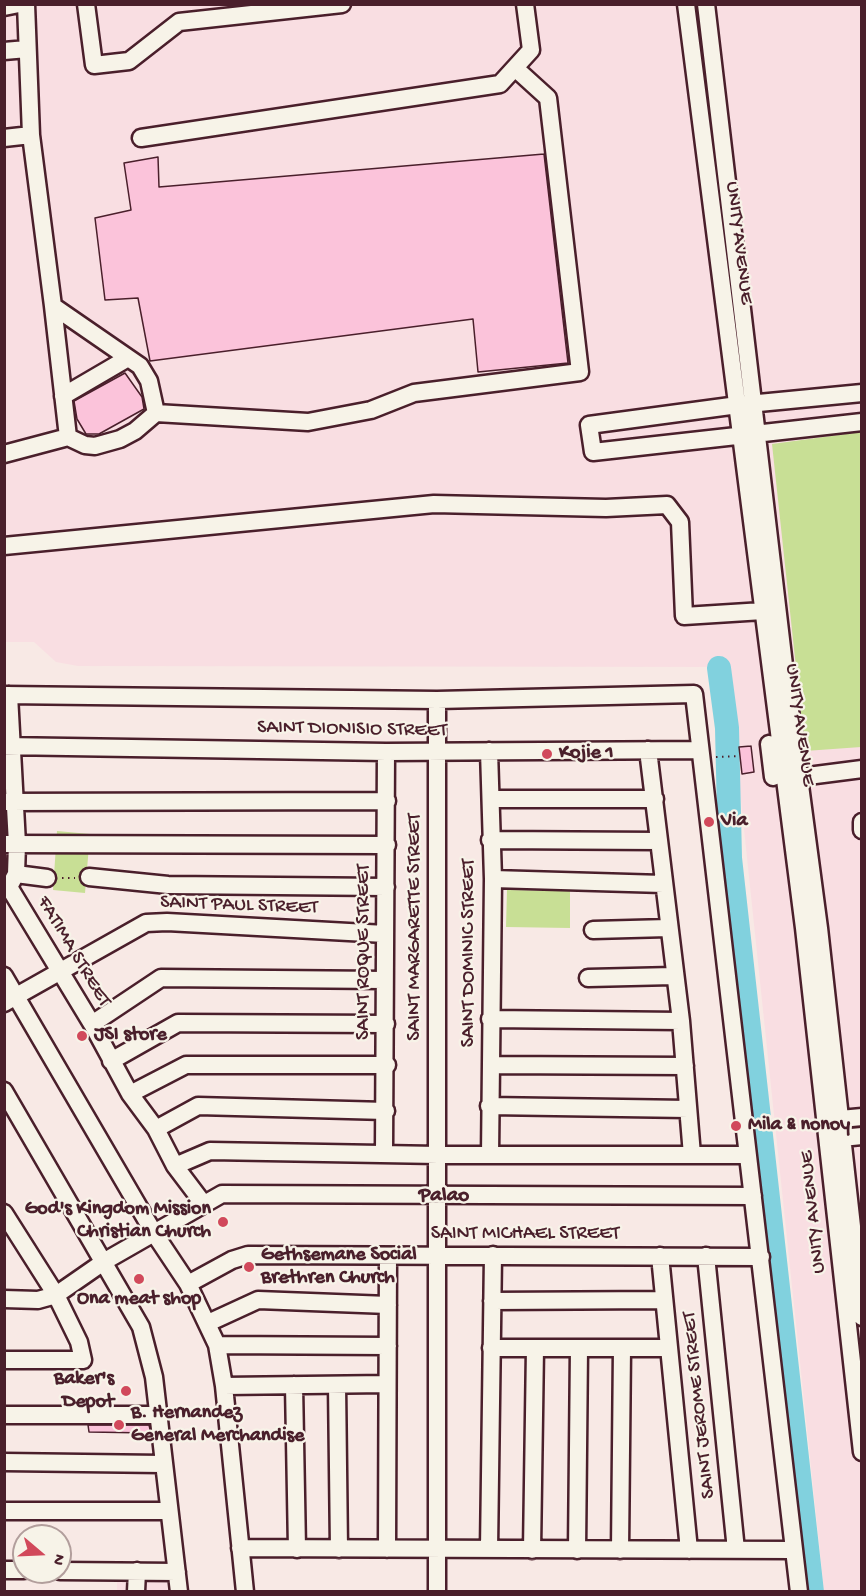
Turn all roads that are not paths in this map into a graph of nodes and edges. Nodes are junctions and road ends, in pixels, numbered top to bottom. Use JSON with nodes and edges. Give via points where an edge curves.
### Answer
{"nodes":[{"id":1,"x":86,"y":4,"type":"edge"},
{"id":2,"x":342,"y":4,"type":"edge"},
{"id":3,"x":525,"y":4,"type":"edge"},
{"id":4,"x":686,"y":4,"type":"edge"},
{"id":5,"x":706,"y":4,"type":"edge"},
{"id":6,"x":15,"y":5,"type":"edge"},
{"id":7,"x":27,"y":49,"type":"junction"},
{"id":8,"x":4,"y":51,"type":"edge"},
{"id":9,"x":515,"y":68,"type":"junction"},
{"id":10,"x":31,"y":135,"type":"junction"},
{"id":11,"x":4,"y":138,"type":"edge"},
{"id":12,"x":141,"y":138,"type":"dead end"},
{"id":13,"x":53,"y":306,"type":"junction"},
{"id":14,"x":128,"y":358,"type":"junction"},
{"id":15,"x":861,"y":393,"type":"edge"},
{"id":16,"x":63,"y":396,"type":"junction"},
{"id":17,"x":746,"y":404,"type":"junction"},
{"id":18,"x":156,"y":413,"type":"junction"},
{"id":19,"x":861,"y":422,"type":"edge"},
{"id":20,"x":749,"y":436,"type":"junction"},
{"id":21,"x":68,"y":437,"type":"junction"},
{"id":22,"x":4,"y":454,"type":"edge"},
{"id":23,"x":4,"y":546,"type":"edge"},
{"id":24,"x":763,"y":611,"type":"junction"},
{"id":25,"x":771,"y":680,"type":"junction"},
{"id":26,"x":7,"y":695,"type":"edge"},
{"id":27,"x":437,"y":700,"type":"junction"},
{"id":28,"x":8,"y":746,"type":"edge"},
{"id":29,"x":648,"y":750,"type":"junction"},
{"id":30,"x":699,"y":750,"type":"junction"},
{"id":31,"x":489,"y":751,"type":"junction"},
{"id":32,"x":386,"y":752,"type":"junction"},
{"id":33,"x":437,"y":752,"type":"junction"},
{"id":34,"x":861,"y":769,"type":"edge"},
{"id":35,"x":773,"y":777,"type":"dead end"},
{"id":36,"x":800,"y":777,"type":"junction"},
{"id":37,"x":491,"y":799,"type":"junction"},
{"id":38,"x":655,"y":799,"type":"junction"},
{"id":39,"x":387,"y":801,"type":"junction"},
{"id":40,"x":10,"y":802,"type":"edge"},
{"id":41,"x":861,"y":822,"type":"edge"},
{"id":42,"x":861,"y":830,"type":"edge"},
{"id":43,"x":490,"y":840,"type":"junction"},
{"id":44,"x":659,"y":841,"type":"junction"},
{"id":45,"x":11,"y":844,"type":"edge"},
{"id":46,"x":387,"y":845,"type":"junction"},
{"id":47,"x":89,"y":877,"type":"road end"},
{"id":48,"x":47,"y":878,"type":"road end"},
{"id":49,"x":494,"y":879,"type":"junction"},
{"id":50,"x":10,"y":883,"type":"edge"},
{"id":51,"x":663,"y":885,"type":"junction"},
{"id":52,"x":386,"y":887,"type":"junction"},
{"id":53,"x":668,"y":928,"type":"junction"},
{"id":54,"x":593,"y":930,"type":"dead end"},
{"id":55,"x":385,"y":934,"type":"junction"},
{"id":56,"x":60,"y":971,"type":"junction"},
{"id":57,"x":4,"y":976,"type":"edge"},
{"id":58,"x":673,"y":976,"type":"junction"},
{"id":59,"x":588,"y":978,"type":"dead end"},
{"id":60,"x":384,"y":980,"type":"junction"},
{"id":61,"x":10,"y":999,"type":"edge"},
{"id":62,"x":490,"y":1019,"type":"junction"},
{"id":63,"x":681,"y":1021,"type":"junction"},
{"id":64,"x":92,"y":1024,"type":"junction"},
{"id":65,"x":386,"y":1024,"type":"junction"},
{"id":66,"x":111,"y":1060,"type":"junction"},
{"id":67,"x":387,"y":1065,"type":"junction"},
{"id":68,"x":492,"y":1065,"type":"junction"},
{"id":69,"x":685,"y":1066,"type":"junction"},
{"id":70,"x":4,"y":1091,"type":"edge"},
{"id":71,"x":130,"y":1094,"type":"junction"},
{"id":72,"x":489,"y":1106,"type":"junction"},
{"id":73,"x":688,"y":1109,"type":"junction"},
{"id":74,"x":386,"y":1111,"type":"junction"},
{"id":75,"x":861,"y":1116,"type":"edge"},
{"id":76,"x":832,"y":1120,"type":"junction"},
{"id":77,"x":156,"y":1129,"type":"junction"},
{"id":78,"x":861,"y":1136,"type":"edge"},
{"id":79,"x":834,"y":1139,"type":"junction"},
{"id":80,"x":384,"y":1152,"type":"junction"},
{"id":81,"x":438,"y":1155,"type":"junction"},
{"id":82,"x":490,"y":1155,"type":"junction"},
{"id":83,"x":692,"y":1155,"type":"junction"},
{"id":84,"x":748,"y":1155,"type":"junction"},
{"id":85,"x":176,"y":1166,"type":"junction"},
{"id":86,"x":438,"y":1194,"type":"junction"},
{"id":87,"x":753,"y":1196,"type":"junction"},
{"id":88,"x":203,"y":1203,"type":"junction"},
{"id":89,"x":4,"y":1213,"type":"edge"},
{"id":90,"x":154,"y":1233,"type":"junction"},
{"id":91,"x":12,"y":1241,"type":"edge"},
{"id":92,"x":493,"y":1255,"type":"junction"},
{"id":93,"x":388,"y":1256,"type":"junction"},
{"id":94,"x":438,"y":1256,"type":"junction"},
{"id":95,"x":660,"y":1256,"type":"junction"},
{"id":96,"x":706,"y":1256,"type":"junction"},
{"id":97,"x":762,"y":1257,"type":"junction"},
{"id":98,"x":105,"y":1261,"type":"junction"},
{"id":99,"x":188,"y":1284,"type":"junction"},
{"id":100,"x":56,"y":1295,"type":"junction"},
{"id":101,"x":4,"y":1299,"type":"edge"},
{"id":102,"x":663,"y":1300,"type":"junction"},
{"id":103,"x":492,"y":1301,"type":"junction"},
{"id":104,"x":388,"y":1305,"type":"junction"},
{"id":105,"x":861,"y":1317,"type":"edge"},
{"id":106,"x":208,"y":1323,"type":"junction"},
{"id":107,"x":217,"y":1345,"type":"junction"},
{"id":108,"x":388,"y":1346,"type":"junction"},
{"id":109,"x":491,"y":1348,"type":"junction"},
{"id":110,"x":536,"y":1348,"type":"junction"},
{"id":111,"x":579,"y":1348,"type":"junction"},
{"id":112,"x":622,"y":1348,"type":"junction"},
{"id":113,"x":669,"y":1348,"type":"junction"},
{"id":114,"x":4,"y":1360,"type":"edge"},
{"id":115,"x":387,"y":1384,"type":"junction"},
{"id":116,"x":294,"y":1385,"type":"junction"},
{"id":117,"x":337,"y":1385,"type":"junction"},
{"id":118,"x":224,"y":1386,"type":"junction"},
{"id":119,"x":4,"y":1415,"type":"edge"},
{"id":120,"x":158,"y":1416,"type":"junction"},
{"id":121,"x":861,"y":1452,"type":"edge"},
{"id":122,"x":4,"y":1462,"type":"edge"},
{"id":123,"x":162,"y":1464,"type":"junction"},
{"id":124,"x":4,"y":1511,"type":"edge"},
{"id":125,"x":168,"y":1511,"type":"junction"},
{"id":126,"x":240,"y":1548,"type":"junction"},
{"id":127,"x":297,"y":1549,"type":"junction"},
{"id":128,"x":339,"y":1549,"type":"junction"},
{"id":129,"x":387,"y":1549,"type":"junction"},
{"id":130,"x":437,"y":1549,"type":"junction"},
{"id":131,"x":489,"y":1549,"type":"junction"},
{"id":132,"x":532,"y":1550,"type":"junction"},
{"id":133,"x":577,"y":1550,"type":"junction"},
{"id":134,"x":620,"y":1550,"type":"junction"},
{"id":135,"x":689,"y":1550,"type":"junction"},
{"id":136,"x":736,"y":1550,"type":"junction"},
{"id":137,"x":794,"y":1550,"type":"junction"},
{"id":138,"x":72,"y":1571,"type":"edge"},
{"id":139,"x":137,"y":1572,"type":"junction"},
{"id":140,"x":177,"y":1572,"type":"junction"},
{"id":141,"x":136,"y":1592,"type":"edge"},
{"id":142,"x":179,"y":1592,"type":"edge"},
{"id":143,"x":245,"y":1592,"type":"edge"},
{"id":144,"x":437,"y":1592,"type":"edge"},
{"id":145,"x":799,"y":1592,"type":"edge"}],
"edges":[{"from":1,"to":2,"type":"street","via":[[94,65],[129,61],[179,22]]},
{"from":3,"to":9,"type":"street","via":[[531,50]]},
{"from":4,"to":17,"type":"street","name":"UNITY AVENUE"},
{"from":5,"to":17,"type":"street","name":"UNITY AVENUE"},
{"from":6,"to":7,"type":"street"},
{"from":7,"to":8,"type":"street"},
{"from":7,"to":10,"type":"street"},
{"from":9,"to":12,"type":"street","via":[[500,84]]},
{"from":9,"to":18,"type":"street","via":[[548,98],[580,372],[414,393],[371,410],[308,422]]},
{"from":10,"to":11,"type":"street"},
{"from":10,"to":13,"type":"street"},
{"from":13,"to":14,"type":"street"},
{"from":13,"to":16,"type":"street"},
{"from":14,"to":16,"type":"street"},
{"from":14,"to":18,"type":"street","via":[[140,366],[149,381]]},
{"from":15,"to":17,"type":"street"},
{"from":16,"to":21,"type":"street"},
{"from":17,"to":20,"type":"street","name":"UNITY AVENUE"},
{"from":17,"to":20,"type":"street","via":[[589,425],[593,452]]},
{"from":18,"to":21,"type":"street","via":[[135,431],[95,446]]},
{"from":19,"to":20,"type":"street"},
{"from":20,"to":24,"type":"street","name":"UNITY AVENUE"},
{"from":20,"to":36,"type":"street","name":"UNITY AVENUE"},
{"from":21,"to":22,"type":"street"},
{"from":23,"to":24,"type":"street","via":[[434,504],[606,508],[668,505],[680,522],[684,616]]},
{"from":24,"to":25,"type":"street","name":"UNITY AVENUE"},
{"from":25,"to":35,"type":"street","via":[[764,690]]},
{"from":25,"to":76,"type":"street","name":"UNITY AVENUE"},
{"from":26,"to":27,"type":"street"},
{"from":26,"to":28,"type":"street"},
{"from":27,"to":30,"type":"street","via":[[694,694]]},
{"from":27,"to":33,"type":"street","name":"SAINT MARGARETTE STREET"},
{"from":28,"to":32,"type":"street","name":"SAINT DIONISIO STREET"},
{"from":28,"to":40,"type":"street"},
{"from":29,"to":30,"type":"street","name":"SAINT DIONISIO STREET"},
{"from":29,"to":31,"type":"street","name":"SAINT DIONISIO STREET"},
{"from":29,"to":38,"type":"street"},
{"from":30,"to":84,"type":"street"},
{"from":31,"to":33,"type":"street","name":"SAINT DIONISIO STREET"},
{"from":31,"to":37,"type":"street","name":"SAINT DOMINIC STREET"},
{"from":32,"to":33,"type":"street","name":"SAINT DIONISIO STREET"},
{"from":32,"to":39,"type":"street","name":"SAINT ROQUE STREET"},
{"from":33,"to":81,"type":"street","name":"SAINT MARGARETTE STREET"},
{"from":34,"to":36,"type":"street"},
{"from":36,"to":76,"type":"street","name":"UNITY AVENUE"},
{"from":37,"to":38,"type":"street"},
{"from":37,"to":43,"type":"street","name":"SAINT DOMINIC STREET"},
{"from":38,"to":44,"type":"street"},
{"from":39,"to":40,"type":"street"},
{"from":39,"to":46,"type":"street","name":"SAINT ROQUE STREET"},
{"from":40,"to":45,"type":"street"},
{"from":41,"to":42,"type":"street"},
{"from":43,"to":44,"type":"street"},
{"from":43,"to":49,"type":"street","name":"SAINT DOMINIC STREET"},
{"from":44,"to":51,"type":"street"},
{"from":45,"to":46,"type":"street"},
{"from":45,"to":50,"type":"street"},
{"from":46,"to":52,"type":"street","name":"SAINT ROQUE STREET"},
{"from":47,"to":52,"type":"street","via":[[168,885]]},
{"from":48,"to":50,"type":"street"},
{"from":49,"to":51,"type":"street"},
{"from":49,"to":62,"type":"street","name":"SAINT DOMINIC STREET"},
{"from":50,"to":56,"type":"street","name":"FATIMA STREET"},
{"from":51,"to":53,"type":"street"},
{"from":52,"to":55,"type":"street","name":"SAINT ROQUE STREET"},
{"from":53,"to":54,"type":"street"},
{"from":53,"to":58,"type":"street"},
{"from":55,"to":56,"type":"street","name":"SAINT PAUL STREET","via":[[146,923]]},
{"from":55,"to":60,"type":"street","name":"SAINT ROQUE STREET"},
{"from":56,"to":61,"type":"street","name":"SAINT PAUL STREET"},
{"from":56,"to":64,"type":"street","name":"FATIMA STREET"},
{"from":57,"to":61,"type":"street"},
{"from":58,"to":59,"type":"street"},
{"from":58,"to":63,"type":"street"},
{"from":60,"to":64,"type":"street","via":[[161,978]]},
{"from":60,"to":65,"type":"street","name":"SAINT ROQUE STREET"},
{"from":61,"to":90,"type":"street"},
{"from":62,"to":63,"type":"street"},
{"from":62,"to":68,"type":"street","name":"SAINT DOMINIC STREET"},
{"from":63,"to":69,"type":"street"},
{"from":64,"to":66,"type":"street","name":"FATIMA STREET"},
{"from":65,"to":66,"type":"street","via":[[178,1023]]},
{"from":65,"to":67,"type":"street","name":"SAINT ROQUE STREET"},
{"from":66,"to":71,"type":"street","name":"FATIMA STREET"},
{"from":67,"to":71,"type":"street","via":[[186,1065]]},
{"from":67,"to":74,"type":"street","name":"SAINT ROQUE STREET"},
{"from":68,"to":69,"type":"street"},
{"from":68,"to":72,"type":"street","name":"SAINT DOMINIC STREET"},
{"from":69,"to":73,"type":"street"},
{"from":70,"to":98,"type":"street"},
{"from":71,"to":77,"type":"street","name":"FATIMA STREET"},
{"from":72,"to":73,"type":"street"},
{"from":72,"to":82,"type":"street","name":"SAINT DOMINIC STREET"},
{"from":73,"to":83,"type":"street"},
{"from":74,"to":77,"type":"street","via":[[198,1106]]},
{"from":74,"to":80,"type":"street","name":"SAINT ROQUE STREET"},
{"from":75,"to":76,"type":"street"},
{"from":76,"to":79,"type":"street","name":"UNITY AVENUE"},
{"from":77,"to":85,"type":"street","name":"FATIMA STREET"},
{"from":78,"to":79,"type":"street"},
{"from":79,"to":105,"type":"street","name":"UNITY AVENUE"},
{"from":79,"to":121,"type":"street","name":"UNITY AVENUE"},
{"from":80,"to":81,"type":"street"},
{"from":80,"to":85,"type":"street","via":[[210,1150]]},
{"from":81,"to":82,"type":"street"},
{"from":81,"to":86,"type":"street","name":"SAINT MARGARETTE STREET"},
{"from":82,"to":83,"type":"street"},
{"from":83,"to":84,"type":"street"},
{"from":84,"to":87,"type":"street"},
{"from":85,"to":88,"type":"street","name":"FATIMA STREET"},
{"from":86,"to":87,"type":"street"},
{"from":86,"to":88,"type":"street","via":[[222,1194]]},
{"from":86,"to":94,"type":"street","name":"SAINT MARGARETTE STREET"},
{"from":87,"to":97,"type":"street"},
{"from":88,"to":90,"type":"street"},
{"from":89,"to":91,"type":"street"},
{"from":90,"to":98,"type":"street"},
{"from":90,"to":99,"type":"street"},
{"from":91,"to":100,"type":"street"},
{"from":92,"to":94,"type":"street","name":"SAINT MICHAEL STREET"},
{"from":92,"to":95,"type":"street","name":"SAINT MICHAEL STREET"},
{"from":92,"to":103,"type":"street"},
{"from":93,"to":94,"type":"street","name":"SAINT MICHAEL STREET"},
{"from":93,"to":99,"type":"street","name":"SAINT MICHAEL STREET","via":[[248,1255]]},
{"from":93,"to":104,"type":"street"},
{"from":94,"to":130,"type":"street","name":"SAINT MARGARETTE STREET"},
{"from":95,"to":96,"type":"street","name":"SAINT MICHAEL STREET"},
{"from":95,"to":102,"type":"street"},
{"from":96,"to":97,"type":"street","name":"SAINT MICHAEL STREET"},
{"from":96,"to":136,"type":"street","name":"SAINT JEROME STREET"},
{"from":97,"to":137,"type":"street"},
{"from":98,"to":100,"type":"street"},
{"from":98,"to":120,"type":"street","via":[[146,1340]]},
{"from":99,"to":106,"type":"street"},
{"from":100,"to":101,"type":"street","via":[[38,1300]]},
{"from":100,"to":114,"type":"street","via":[[79,1342],[83,1360]]},
{"from":102,"to":103,"type":"street"},
{"from":102,"to":113,"type":"street"},
{"from":103,"to":109,"type":"street"},
{"from":104,"to":106,"type":"street","via":[[258,1300]]},
{"from":104,"to":108,"type":"street"},
{"from":106,"to":107,"type":"street"},
{"from":107,"to":108,"type":"street"},
{"from":107,"to":118,"type":"street"},
{"from":108,"to":115,"type":"street"},
{"from":109,"to":110,"type":"street"},
{"from":109,"to":131,"type":"street"},
{"from":110,"to":111,"type":"street"},
{"from":110,"to":132,"type":"street"},
{"from":111,"to":112,"type":"street"},
{"from":111,"to":133,"type":"street"},
{"from":112,"to":113,"type":"street"},
{"from":112,"to":134,"type":"street"},
{"from":113,"to":135,"type":"street"},
{"from":115,"to":117,"type":"street"},
{"from":115,"to":129,"type":"street"},
{"from":116,"to":117,"type":"street"},
{"from":116,"to":118,"type":"street"},
{"from":116,"to":127,"type":"street"},
{"from":117,"to":128,"type":"street"},
{"from":118,"to":126,"type":"street"},
{"from":119,"to":120,"type":"street"},
{"from":120,"to":123,"type":"street"},
{"from":122,"to":123,"type":"street"},
{"from":123,"to":125,"type":"street"},
{"from":124,"to":125,"type":"street"},
{"from":125,"to":140,"type":"street"},
{"from":126,"to":127,"type":"street"},
{"from":126,"to":143,"type":"street"},
{"from":127,"to":128,"type":"street"},
{"from":128,"to":129,"type":"street"},
{"from":129,"to":130,"type":"street"},
{"from":130,"to":131,"type":"street"},
{"from":130,"to":144,"type":"street","name":"SAINT MARGARETTE STREET"},
{"from":131,"to":132,"type":"street"},
{"from":132,"to":133,"type":"street"},
{"from":133,"to":134,"type":"street"},
{"from":134,"to":135,"type":"street"},
{"from":135,"to":136,"type":"street"},
{"from":136,"to":137,"type":"street"},
{"from":137,"to":145,"type":"street"},
{"from":138,"to":139,"type":"street"},
{"from":139,"to":140,"type":"street"},
{"from":139,"to":141,"type":"street"},
{"from":140,"to":142,"type":"street"}]}
